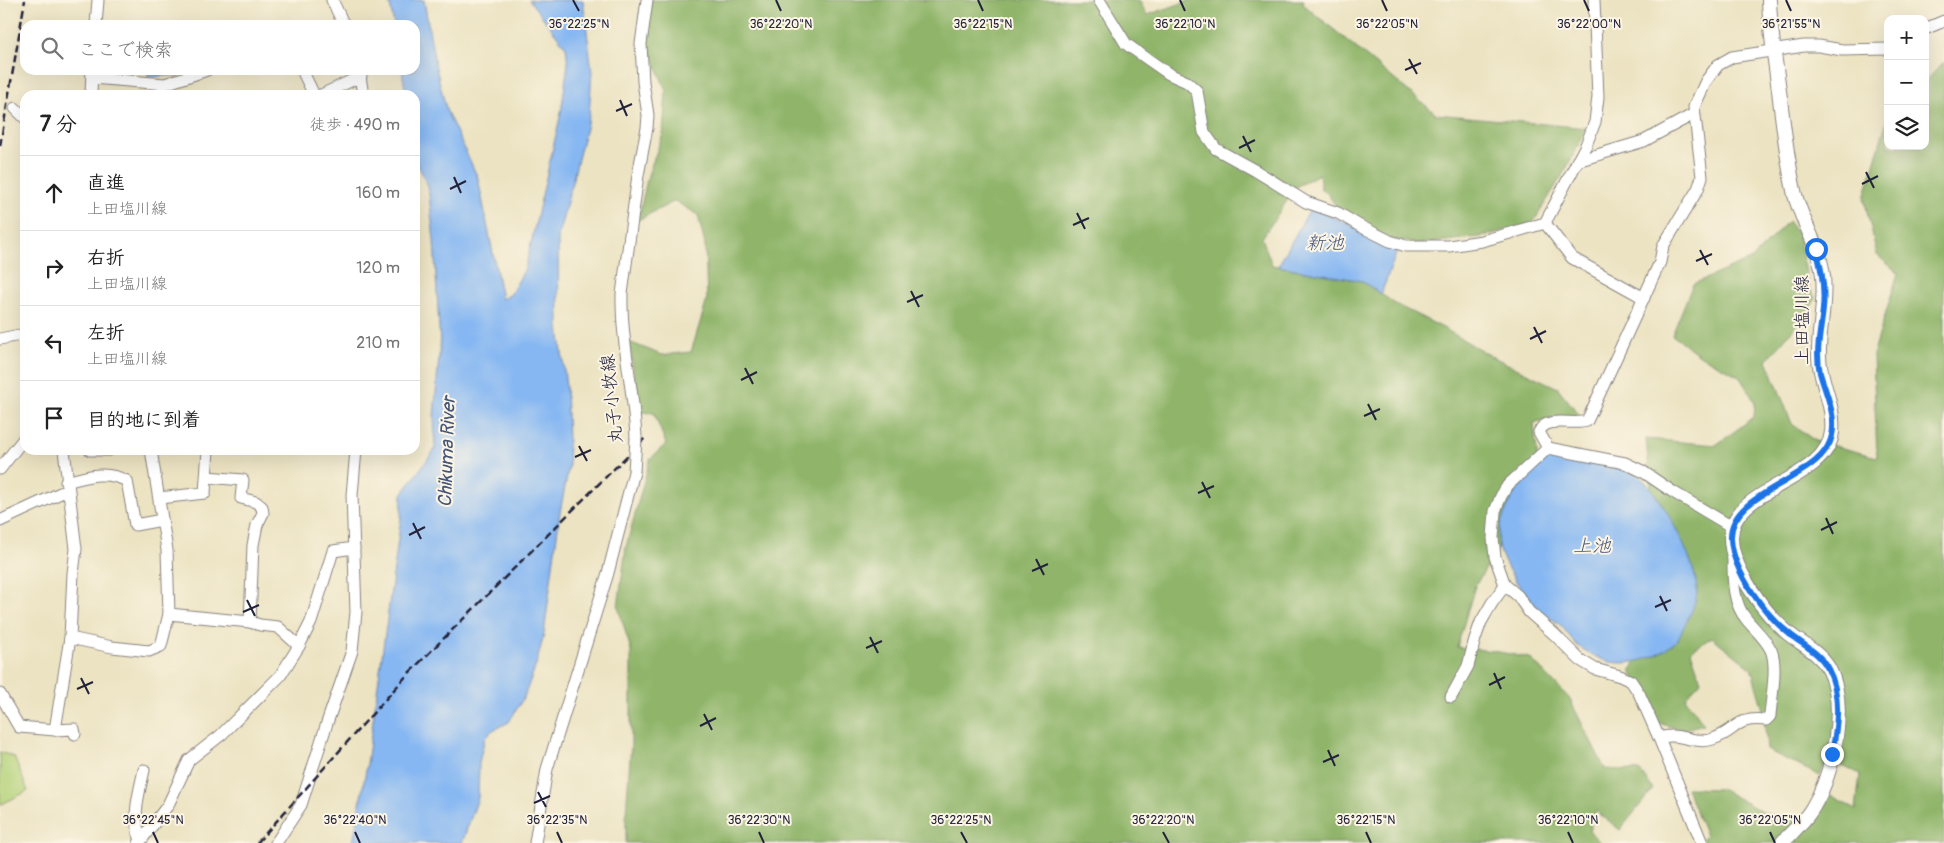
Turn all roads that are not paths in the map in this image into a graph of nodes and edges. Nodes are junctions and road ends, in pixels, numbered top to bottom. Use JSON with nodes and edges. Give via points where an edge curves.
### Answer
{"nodes":[{"id":1,"x":98,"y":0,"type":"edge"},
{"id":2,"x":332,"y":0,"type":"edge"},
{"id":3,"x":647,"y":0,"type":"edge"},
{"id":4,"x":1099,"y":0,"type":"edge"},
{"id":5,"x":1594,"y":0,"type":"edge"},
{"id":6,"x":1769,"y":0,"type":"edge"},
{"id":7,"x":96,"y":20,"type":"edge"},
{"id":8,"x":342,"y":20,"type":"edge"},
{"id":9,"x":1944,"y":21,"type":"edge"},
{"id":10,"x":1929,"y":27,"type":"edge"},
{"id":11,"x":1884,"y":49,"type":"edge"},
{"id":12,"x":1773,"y":51,"type":"junction"},
{"id":13,"x":92,"y":75,"type":"edge"},
{"id":14,"x":99,"y":75,"type":"edge"},
{"id":15,"x":191,"y":75,"type":"edge"},
{"id":16,"x":304,"y":75,"type":"edge"},
{"id":17,"x":356,"y":75,"type":"edge"},
{"id":18,"x":360,"y":75,"type":"edge"},
{"id":19,"x":91,"y":90,"type":"edge"},
{"id":20,"x":312,"y":90,"type":"edge"},
{"id":21,"x":330,"y":90,"type":"edge"},
{"id":22,"x":362,"y":90,"type":"edge"},
{"id":23,"x":15,"y":108,"type":"dead end"},
{"id":24,"x":20,"y":113,"type":"edge"},
{"id":25,"x":1694,"y":114,"type":"junction"},
{"id":26,"x":1577,"y":161,"type":"junction"},
{"id":27,"x":1545,"y":223,"type":"junction"},
{"id":28,"x":1644,"y":298,"type":"junction"},
{"id":29,"x":20,"y":335,"type":"edge"},
{"id":30,"x":0,"y":339,"type":"edge"},
{"id":31,"x":20,"y":443,"type":"edge"},
{"id":32,"x":1548,"y":448,"type":"junction"},
{"id":33,"x":64,"y":455,"type":"edge"},
{"id":34,"x":153,"y":455,"type":"edge"},
{"id":35,"x":208,"y":455,"type":"edge"},
{"id":36,"x":356,"y":455,"type":"edge"},
{"id":37,"x":0,"y":469,"type":"edge"},
{"id":38,"x":206,"y":477,"type":"junction"},
{"id":39,"x":67,"y":486,"type":"junction"},
{"id":40,"x":159,"y":498,"type":"junction"},
{"id":41,"x":162,"y":520,"type":"junction"},
{"id":42,"x":0,"y":521,"type":"edge"},
{"id":43,"x":1732,"y":527,"type":"junction"},
{"id":44,"x":354,"y":548,"type":"junction"},
{"id":45,"x":1733,"y":553,"type":"junction"},
{"id":46,"x":1505,"y":585,"type":"junction"},
{"id":47,"x":168,"y":614,"type":"junction"},
{"id":48,"x":250,"y":622,"type":"junction"},
{"id":49,"x":70,"y":638,"type":"junction"},
{"id":50,"x":299,"y":646,"type":"junction"},
{"id":51,"x":0,"y":694,"type":"edge"},
{"id":52,"x":1452,"y":697,"type":"dead end"},
{"id":53,"x":55,"y":730,"type":"junction"},
{"id":54,"x":75,"y":734,"type":"dead end"},
{"id":55,"x":1659,"y":738,"type":"junction"},
{"id":56,"x":144,"y":770,"type":"dead end"},
{"id":57,"x":140,"y":842,"type":"edge"},
{"id":58,"x":276,"y":843,"type":"edge"},
{"id":59,"x":535,"y":843,"type":"edge"},
{"id":60,"x":1702,"y":843,"type":"edge"},
{"id":61,"x":1782,"y":843,"type":"edge"}],
"edges":[{"from":1,"to":7,"type":"street"},
{"from":2,"to":8,"type":"street"},
{"from":3,"to":59,"type":"street","name":"丸子小牧線","bridge":true,"via":[[641,56],[648,108],[647,128],[622,294],[624,337],[635,412],[634,472],[608,573],[550,759]]},
{"from":4,"to":27,"type":"street","via":[[1126,44],[1197,91],[1204,132],[1216,150],[1306,202],[1338,213],[1406,246],[1449,246],[1482,241]]},
{"from":5,"to":26,"type":"street","via":[[1598,97],[1595,122]]},
{"from":6,"to":12,"type":"main road","name":"上田塩川線"},
{"from":9,"to":10,"type":"street"},
{"from":11,"to":12,"type":"street","via":[[1842,50],[1804,46]]},
{"from":12,"to":25,"type":"street","via":[[1724,60],[1699,93]]},
{"from":12,"to":43,"type":"main road","name":"上田塩川線","via":[[1796,195],[1823,275],[1819,357],[1830,401],[1832,432],[1828,448],[1818,459],[1746,507]]},
{"from":13,"to":19,"type":"street"},
{"from":14,"to":15,"type":"street","via":[[165,84]]},
{"from":16,"to":20,"type":"street"},
{"from":17,"to":21,"type":"street"},
{"from":18,"to":22,"type":"street"},
{"from":23,"to":24,"type":"street"},
{"from":25,"to":26,"type":"street","via":[[1644,141]]},
{"from":25,"to":28,"type":"street","via":[[1702,177],[1663,246],[1660,262]]},
{"from":26,"to":27,"type":"street"},
{"from":27,"to":28,"type":"street","via":[[1572,258]]},
{"from":28,"to":32,"type":"street","via":[[1587,421],[1541,426],[1539,432]]},
{"from":29,"to":30,"type":"street"},
{"from":31,"to":37,"type":"street"},
{"from":32,"to":43,"type":"street","via":[[1625,463]]},
{"from":32,"to":46,"type":"street","via":[[1508,485],[1495,511],[1495,557]]},
{"from":33,"to":39,"type":"street"},
{"from":34,"to":40,"type":"street"},
{"from":35,"to":38,"type":"street"},
{"from":36,"to":44,"type":"street","via":[[352,494]]},
{"from":38,"to":40,"type":"street","via":[[205,492]]},
{"from":38,"to":48,"type":"street","via":[[243,480],[241,498],[262,507],[253,545]]},
{"from":39,"to":41,"type":"street","via":[[98,474],[117,476],[127,481],[135,524]]},
{"from":39,"to":42,"type":"street"},
{"from":39,"to":49,"type":"street","via":[[76,535]]},
{"from":40,"to":41,"type":"street"},
{"from":41,"to":47,"type":"street","via":[[167,550]]},
{"from":43,"to":45,"type":"main road"},
{"from":44,"to":50,"type":"street","via":[[333,551],[311,622]]},
{"from":44,"to":58,"type":"street","via":[[356,612],[352,651],[301,805]]},
{"from":45,"to":55,"type":"street","via":[[1736,602],[1772,652],[1774,672],[1770,716],[1766,720],[1741,721],[1712,740]]},
{"from":45,"to":61,"type":"main road","via":[[1755,597],[1778,624],[1816,654],[1828,668],[1837,702],[1838,721],[1828,773],[1812,810]]},
{"from":46,"to":52,"type":"street","via":[[1481,622],[1468,666]]},
{"from":46,"to":55,"type":"street","via":[[1580,660],[1595,669],[1631,681]]},
{"from":47,"to":48,"type":"street"},
{"from":47,"to":49,"type":"street","via":[[160,646],[149,651]]},
{"from":48,"to":50,"type":"street","via":[[278,628]]},
{"from":49,"to":53,"type":"street"},
{"from":50,"to":57,"type":"street","via":[[280,676],[257,700],[189,760],[168,805]]},
{"from":51,"to":53,"type":"street","via":[[19,727]]},
{"from":53,"to":54,"type":"street","via":[[74,729]]},
{"from":55,"to":60,"type":"street"},
{"from":56,"to":57,"type":"street","via":[[137,805]]}]}
